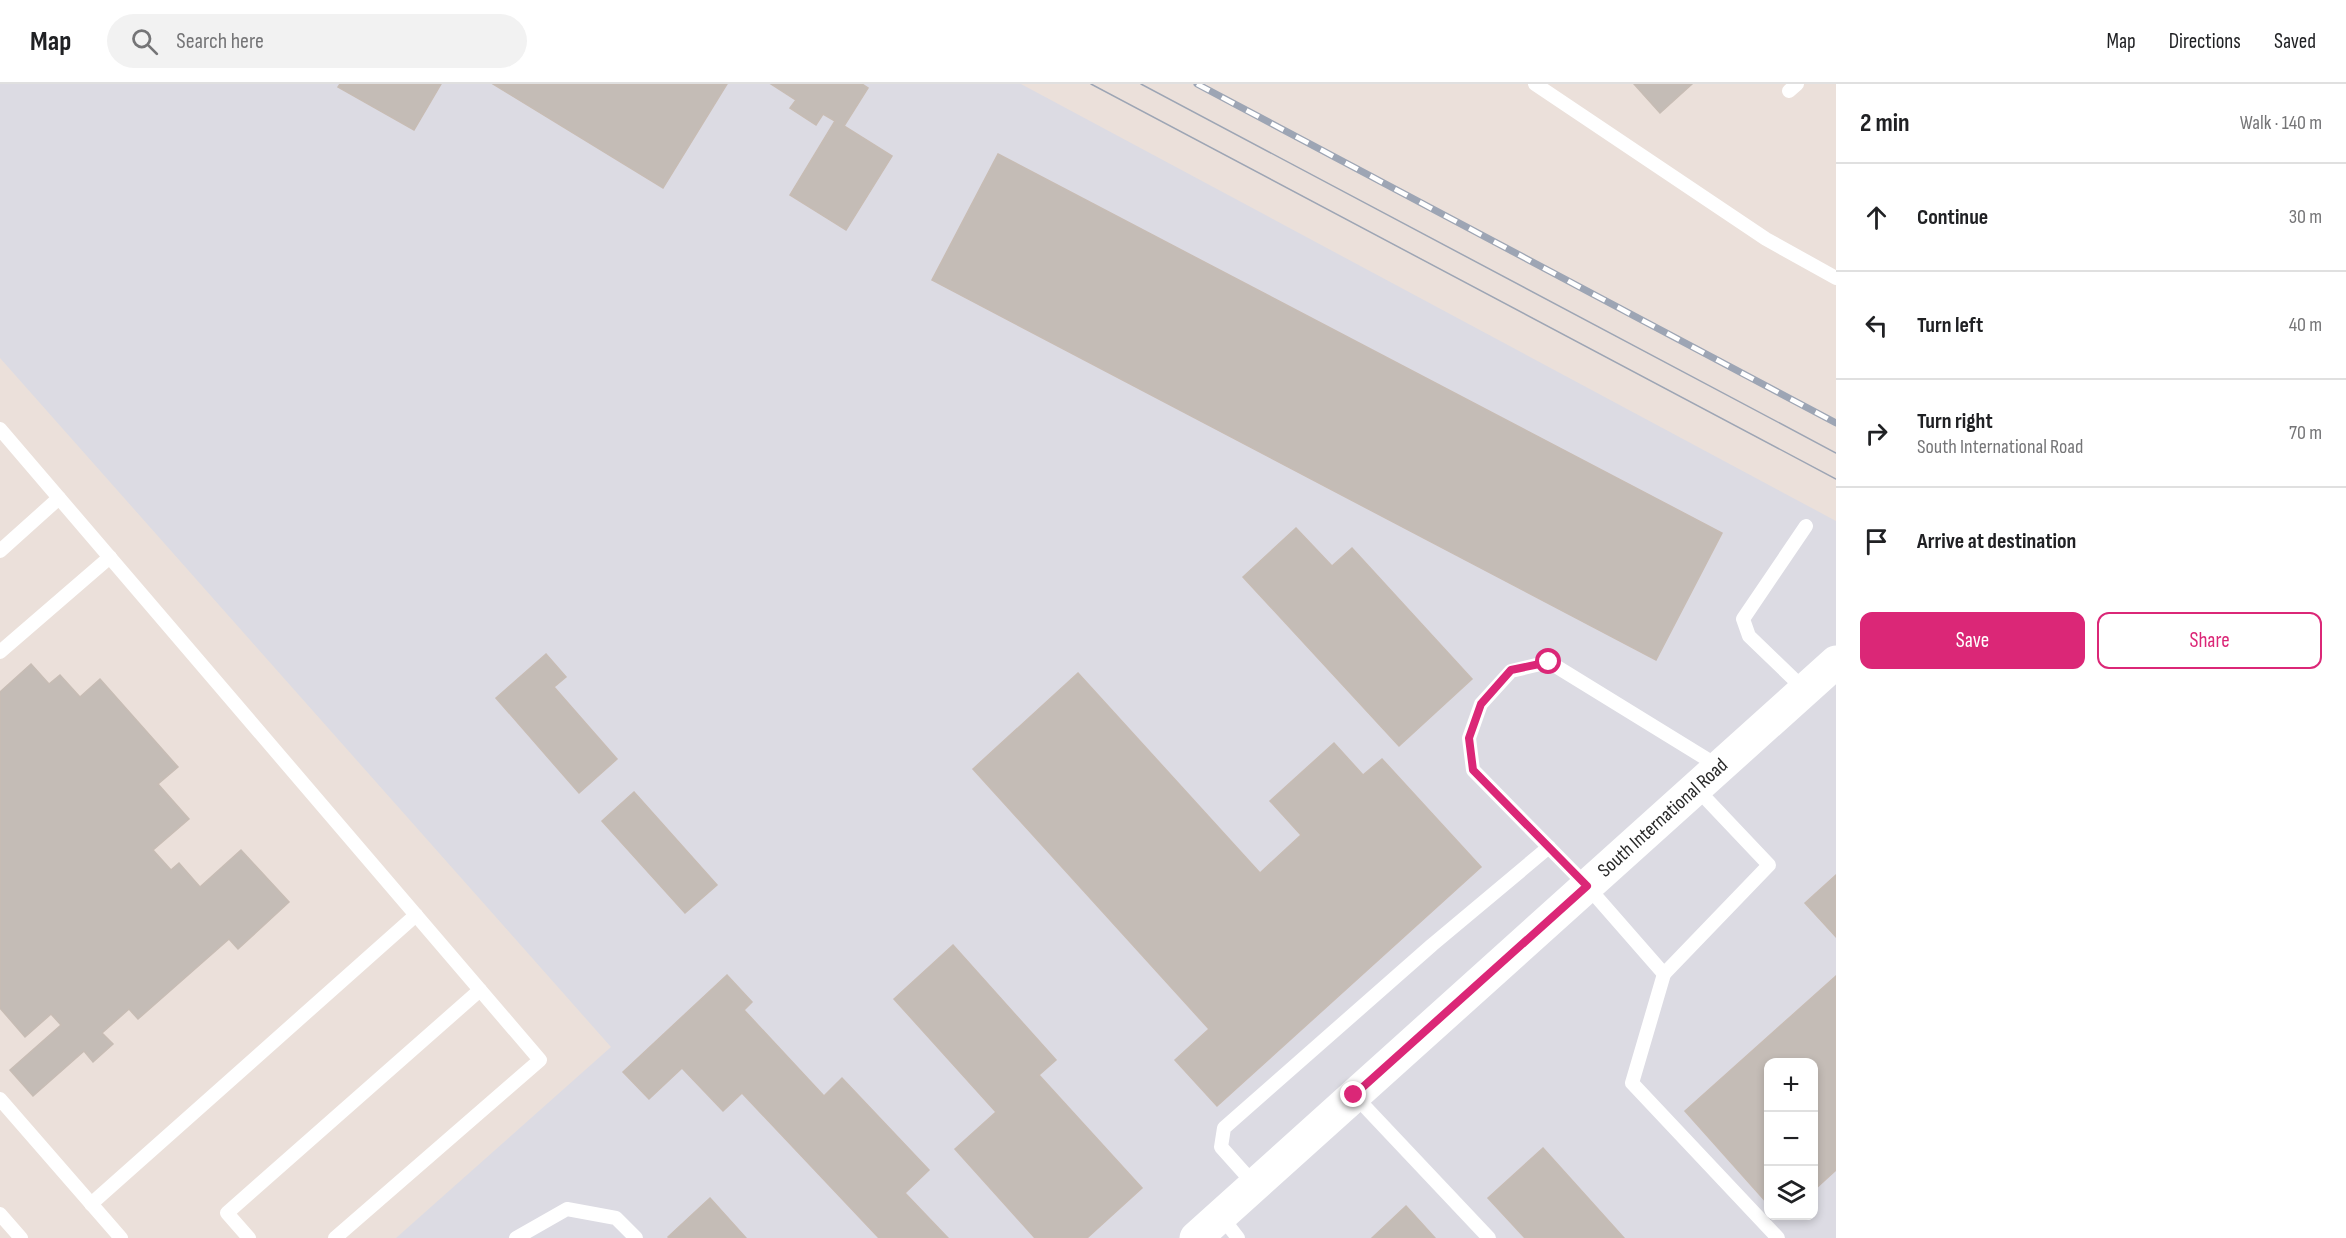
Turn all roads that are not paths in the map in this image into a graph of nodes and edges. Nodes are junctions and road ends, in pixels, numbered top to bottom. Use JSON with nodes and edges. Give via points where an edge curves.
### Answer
{"nodes":[{"id":1,"x":1535,"y":84,"type":"edge"},
{"id":2,"x":1836,"y":278,"type":"edge"},
{"id":3,"x":0,"y":429,"type":"edge"},
{"id":4,"x":59,"y":498,"type":"junction"},
{"id":5,"x":1806,"y":526,"type":"dead end"},
{"id":6,"x":0,"y":551,"type":"edge"},
{"id":7,"x":110,"y":557,"type":"junction"},
{"id":8,"x":0,"y":652,"type":"edge"},
{"id":9,"x":1836,"y":662,"type":"edge"},
{"id":10,"x":1805,"y":690,"type":"junction"},
{"id":11,"x":1708,"y":777,"type":"junction"},
{"id":12,"x":1549,"y":847,"type":"junction"},
{"id":13,"x":1587,"y":886,"type":"junction"},
{"id":14,"x":416,"y":915,"type":"junction"},
{"id":15,"x":1664,"y":974,"type":"junction"},
{"id":16,"x":480,"y":990,"type":"junction"},
{"id":17,"x":1354,"y":1095,"type":"junction"},
{"id":18,"x":0,"y":1099,"type":"edge"},
{"id":19,"x":1255,"y":1185,"type":"junction"},
{"id":20,"x":91,"y":1204,"type":"junction"},
{"id":21,"x":0,"y":1214,"type":"edge"},
{"id":22,"x":1229,"y":1227,"type":"edge"},
{"id":23,"x":21,"y":1238,"type":"edge"},
{"id":24,"x":120,"y":1238,"type":"edge"},
{"id":25,"x":249,"y":1238,"type":"edge"},
{"id":26,"x":335,"y":1238,"type":"edge"},
{"id":27,"x":516,"y":1238,"type":"edge"},
{"id":28,"x":636,"y":1238,"type":"edge"},
{"id":29,"x":1196,"y":1238,"type":"edge"},
{"id":30,"x":1489,"y":1238,"type":"edge"},
{"id":31,"x":1778,"y":1238,"type":"edge"}],
"edges":[{"from":1,"to":2,"type":"lane","via":[[1766,239]]},
{"from":3,"to":4,"type":"lane"},
{"from":4,"to":6,"type":"lane"},
{"from":4,"to":7,"type":"lane"},
{"from":5,"to":10,"type":"lane","via":[[1743,619],[1749,636]]},
{"from":7,"to":8,"type":"lane"},
{"from":7,"to":14,"type":"lane"},
{"from":9,"to":10,"type":"street","name":"South International Road"},
{"from":10,"to":11,"type":"street","name":"South International Road"},
{"from":11,"to":12,"type":"lane","via":[[1549,662],[1511,670],[1481,704],[1469,738],[1473,770]]},
{"from":11,"to":13,"type":"street","name":"South International Road"},
{"from":11,"to":15,"type":"lane","via":[[1769,866]]},
{"from":12,"to":13,"type":"lane"},
{"from":12,"to":19,"type":"lane","via":[[1224,1128],[1221,1147]]},
{"from":13,"to":15,"type":"lane"},
{"from":13,"to":17,"type":"street","name":"South International Road"},
{"from":14,"to":16,"type":"lane"},
{"from":14,"to":20,"type":"lane"},
{"from":15,"to":31,"type":"lane","via":[[1632,1083]]},
{"from":16,"to":25,"type":"lane","via":[[227,1213]]},
{"from":16,"to":26,"type":"lane","via":[[540,1060]]},
{"from":17,"to":19,"type":"street","name":"South International Road"},
{"from":17,"to":30,"type":"lane"},
{"from":18,"to":20,"type":"lane"},
{"from":19,"to":22,"type":"street","name":"South International Road"},
{"from":20,"to":24,"type":"lane"},
{"from":21,"to":23,"type":"lane"},
{"from":22,"to":29,"type":"street","name":"South International Road"},
{"from":27,"to":28,"type":"lane","via":[[567,1209],[616,1218]]}]}
